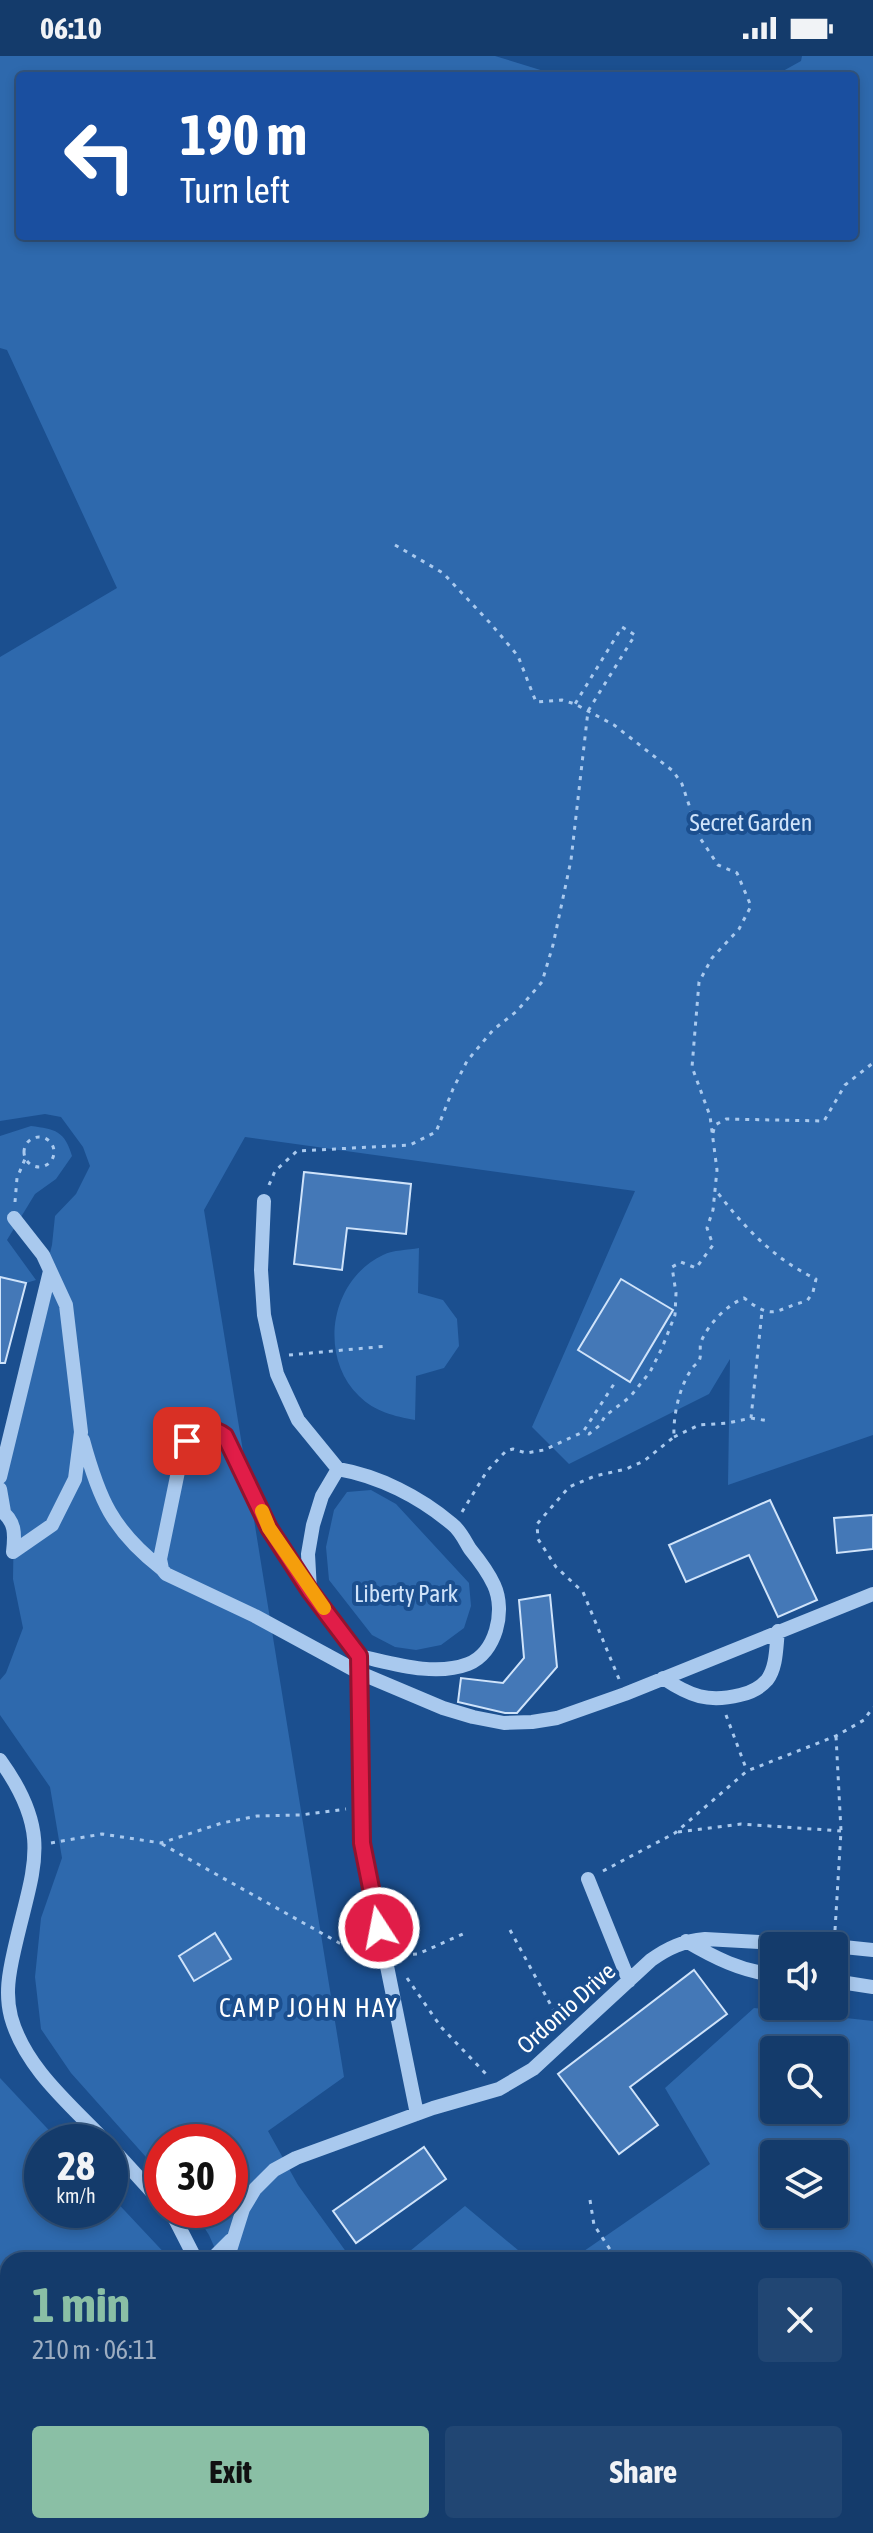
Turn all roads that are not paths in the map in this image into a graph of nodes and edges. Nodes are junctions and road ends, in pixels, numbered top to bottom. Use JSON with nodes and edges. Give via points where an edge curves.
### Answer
{"nodes":[{"id":1,"x":264,"y":1201,"type":"road end"},
{"id":2,"x":14,"y":1218,"type":"road end"},
{"id":3,"x":50,"y":1271,"type":"junction"},
{"id":4,"x":81,"y":1432,"type":"junction"},
{"id":5,"x":338,"y":1469,"type":"junction"},
{"id":6,"x":0,"y":1477,"type":"edge"},
{"id":7,"x":0,"y":1489,"type":"edge"},
{"id":8,"x":2,"y":1511,"type":"edge"},
{"id":9,"x":162,"y":1569,"type":"junction"},
{"id":10,"x":310,"y":1591,"type":"junction"},
{"id":11,"x":873,"y":1594,"type":"edge"},
{"id":12,"x":778,"y":1631,"type":"junction"},
{"id":13,"x":359,"y":1656,"type":"junction"},
{"id":14,"x":360,"y":1673,"type":"junction"},
{"id":15,"x":663,"y":1678,"type":"junction"},
{"id":16,"x":0,"y":1760,"type":"edge"},
{"id":17,"x":588,"y":1879,"type":"road end"},
{"id":18,"x":760,"y":1940,"type":"edge"},
{"id":19,"x":686,"y":1941,"type":"junction"},
{"id":20,"x":848,"y":1945,"type":"edge"},
{"id":21,"x":873,"y":1950,"type":"edge"},
{"id":22,"x":760,"y":1974,"type":"edge"},
{"id":23,"x":629,"y":1981,"type":"junction"},
{"id":24,"x":848,"y":1983,"type":"edge"},
{"id":25,"x":873,"y":1987,"type":"edge"},
{"id":26,"x":417,"y":2114,"type":"junction"},
{"id":27,"x":89,"y":2124,"type":"edge"},
{"id":28,"x":128,"y":2166,"type":"edge"},
{"id":29,"x":144,"y":2183,"type":"edge"},
{"id":30,"x":180,"y":2228,"type":"edge"},
{"id":31,"x":234,"y":2237,"type":"junction"},
{"id":32,"x":192,"y":2252,"type":"edge"},
{"id":33,"x":219,"y":2252,"type":"edge"},
{"id":34,"x":229,"y":2252,"type":"edge"}],
"edges":[{"from":1,"to":5,"type":"street","via":[[264,1315],[277,1374],[298,1420]]},
{"from":2,"to":3,"type":"street"},
{"from":3,"to":4,"type":"street","via":[[66,1305]]},
{"from":3,"to":6,"type":"street"},
{"from":4,"to":8,"type":"street","via":[[75,1479],[52,1525],[13,1552],[13,1525]]},
{"from":4,"to":9,"type":"street","via":[[109,1515]]},
{"from":5,"to":10,"type":"street","via":[[313,1525]]},
{"from":5,"to":13,"type":"street","via":[[395,1486],[454,1526],[495,1588],[499,1609],[492,1640],[468,1664],[412,1667]]},
{"from":7,"to":8,"type":"street"},
{"from":9,"to":10,"type":"street","via":[[187,1441],[219,1431],[269,1528]]},
{"from":9,"to":14,"type":"street"},
{"from":10,"to":13,"type":"street"},
{"from":11,"to":12,"type":"street"},
{"from":12,"to":15,"type":"street"},
{"from":12,"to":15,"type":"street","via":[[767,1680],[749,1693],[720,1700],[694,1696]]},
{"from":13,"to":14,"type":"street"},
{"from":14,"to":15,"type":"street","via":[[443,1708],[504,1723],[557,1718]]},
{"from":14,"to":26,"type":"street","via":[[362,1843]]},
{"from":16,"to":27,"type":"street","via":[[21,1792],[36,1846],[35,1871],[9,1972],[12,2020],[38,2070]]},
{"from":17,"to":23,"type":"street"},
{"from":18,"to":19,"type":"street","name":"Ordonio Drive"},
{"from":19,"to":22,"type":"street","via":[[733,1967]]},
{"from":19,"to":23,"type":"street","name":"Ordonio Drive","via":[[666,1949]]},
{"from":20,"to":21,"type":"street","name":"Ordonio Drive"},
{"from":23,"to":26,"type":"street","name":"Ordonio Drive","via":[[533,2069],[499,2089]]},
{"from":24,"to":25,"type":"street"},
{"from":26,"to":31,"type":"street","name":"Ordonio Drive","via":[[274,2170],[243,2209]]},
{"from":28,"to":29,"type":"street"},
{"from":30,"to":32,"type":"street"},
{"from":31,"to":33,"type":"street","name":"Ordonio Drive"},
{"from":31,"to":34,"type":"street","name":"Ordonio Drive"}]}
